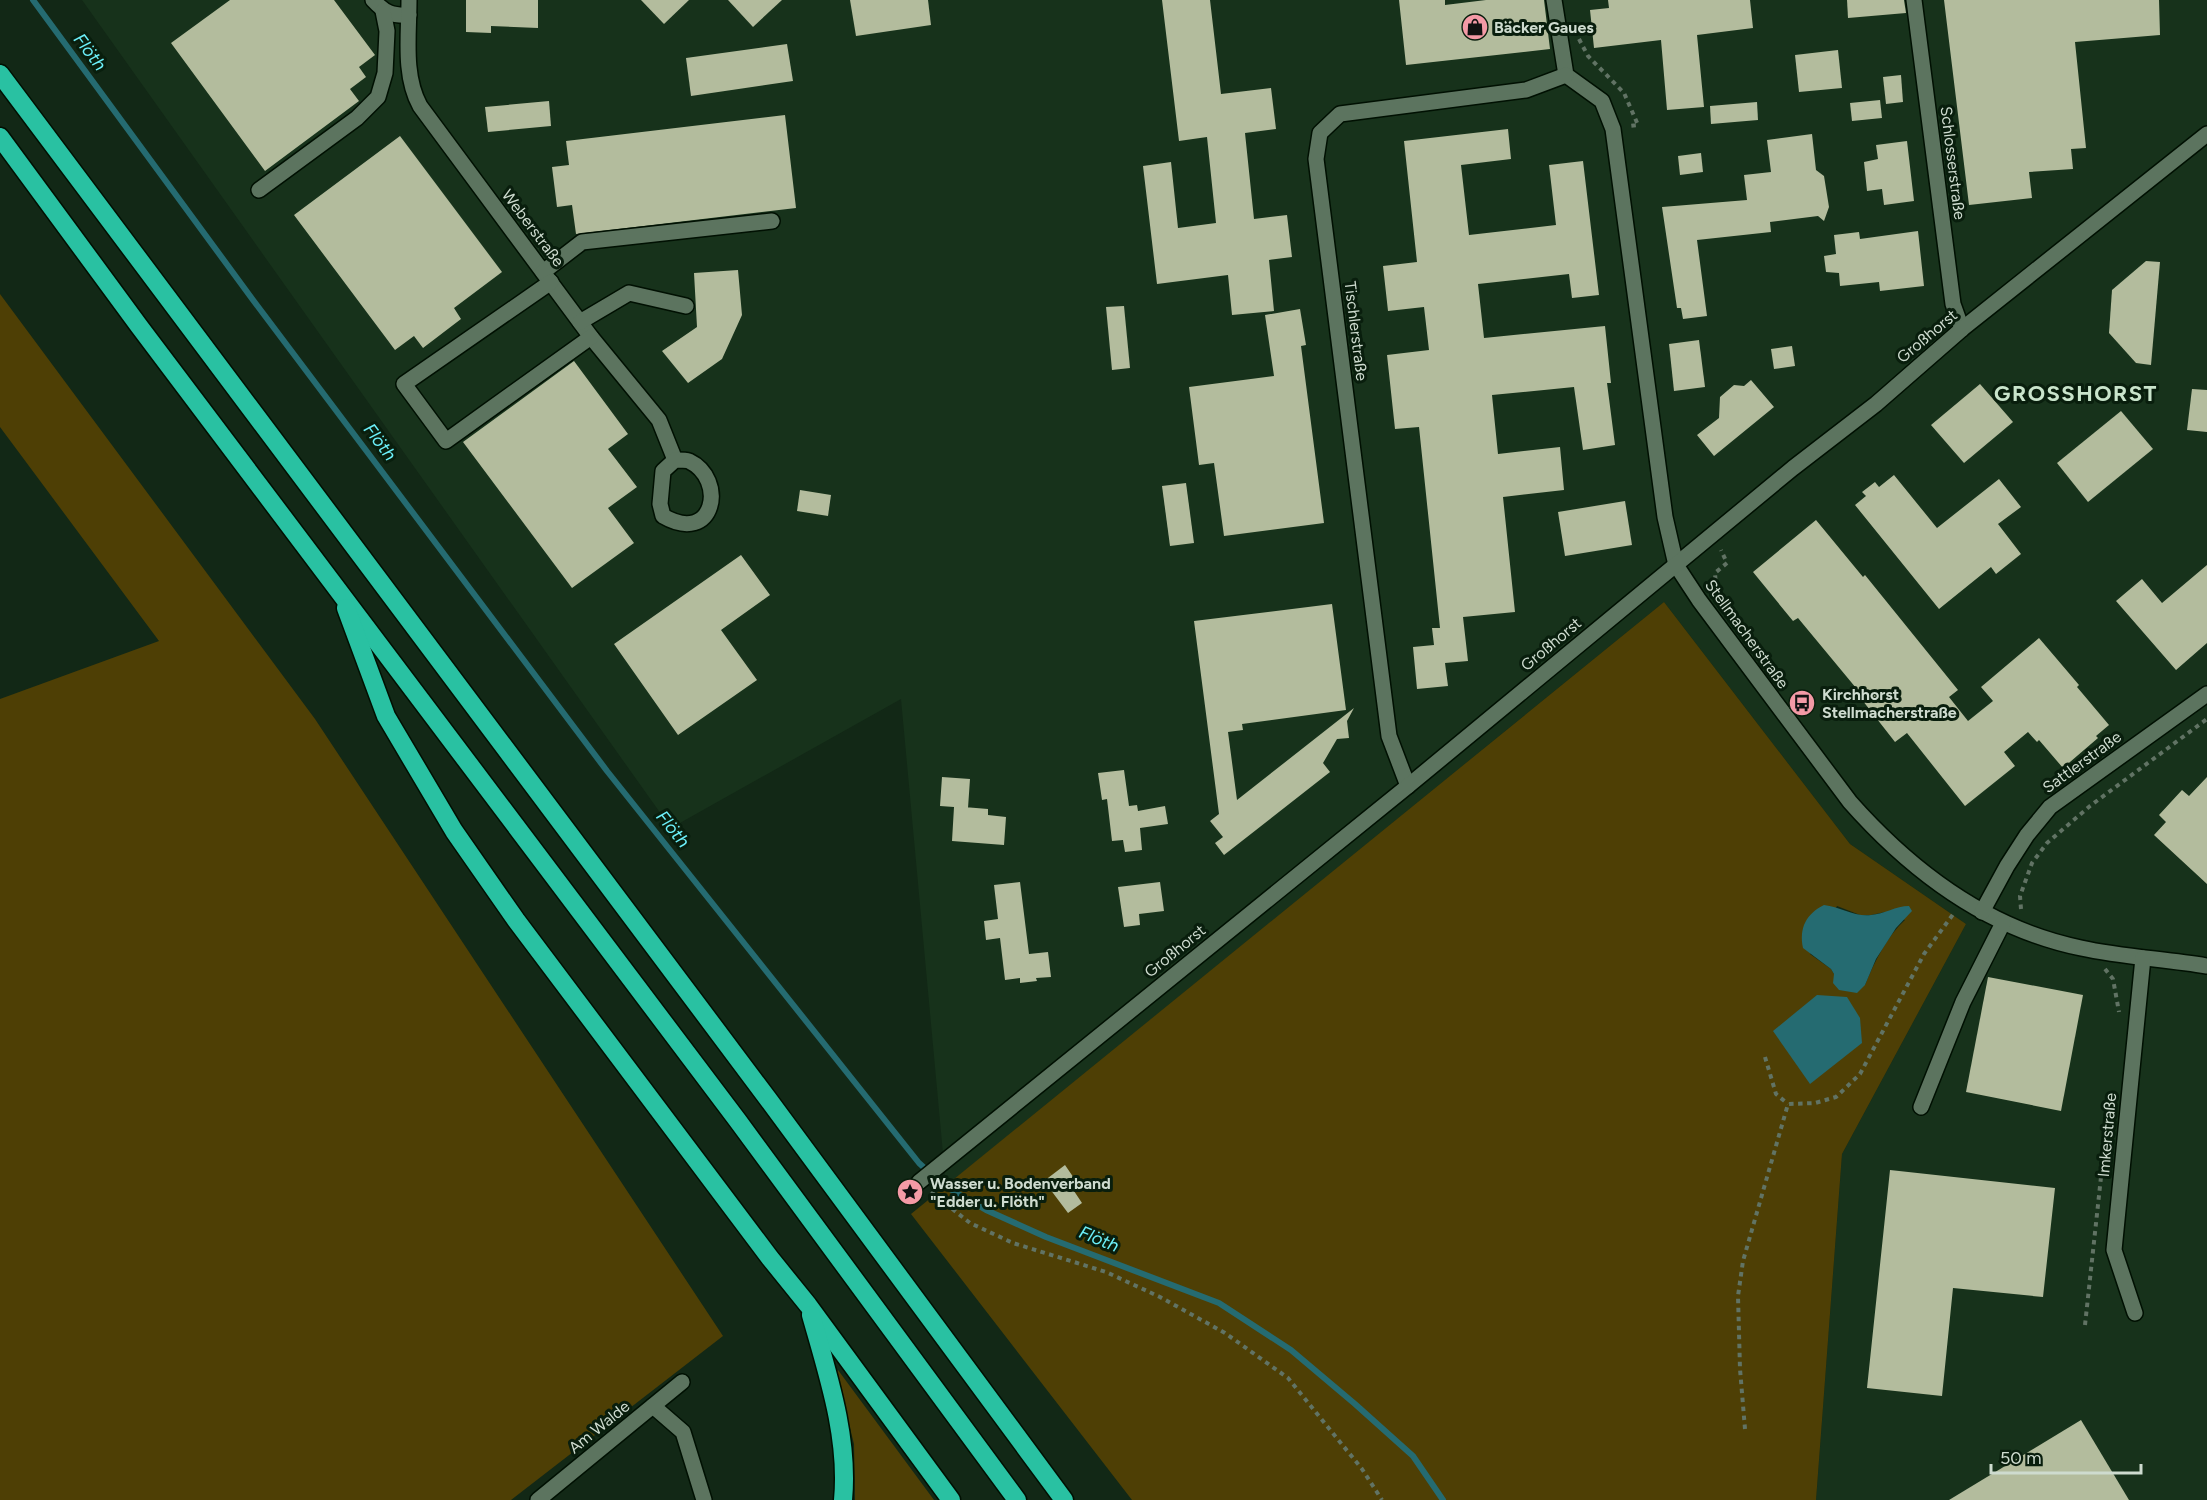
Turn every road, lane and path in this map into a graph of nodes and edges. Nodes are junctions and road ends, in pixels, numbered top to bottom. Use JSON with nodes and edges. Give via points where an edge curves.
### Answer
{"nodes":[{"id":1,"x":1554,"y":0,"type":"edge"},
{"id":2,"x":1914,"y":0,"type":"edge"},
{"id":3,"x":378,"y":5,"type":"edge"},
{"id":4,"x":409,"y":8,"type":"edge"},
{"id":5,"x":1579,"y":37,"type":"dead end"},
{"id":6,"x":0,"y":74,"type":"edge"},
{"id":7,"x":1566,"y":75,"type":"junction"},
{"id":8,"x":1613,"y":129,"type":"junction"},
{"id":9,"x":2207,"y":134,"type":"edge"},
{"id":10,"x":0,"y":136,"type":"edge"},
{"id":11,"x":259,"y":190,"type":"dead end"},
{"id":12,"x":772,"y":221,"type":"dead end"},
{"id":13,"x":547,"y":277,"type":"junction"},
{"id":14,"x":686,"y":306,"type":"dead end"},
{"id":15,"x":580,"y":322,"type":"junction"},
{"id":16,"x":1962,"y":329,"type":"junction"},
{"id":17,"x":591,"y":336,"type":"junction"},
{"id":18,"x":675,"y":460,"type":"dead end"},
{"id":19,"x":1710,"y":537,"type":"junction"},
{"id":20,"x":1676,"y":565,"type":"junction"},
{"id":21,"x":339,"y":589,"type":"junction"},
{"id":22,"x":1721,"y":598,"type":"dead end"},
{"id":23,"x":2207,"y":694,"type":"edge"},
{"id":24,"x":2207,"y":719,"type":"edge"},
{"id":25,"x":1408,"y":786,"type":"junction"},
{"id":26,"x":1990,"y":896,"type":"junction"},
{"id":27,"x":1962,"y":900,"type":"junction"},
{"id":28,"x":2021,"y":909,"type":"junction"},
{"id":29,"x":1982,"y":912,"type":"junction"},
{"id":30,"x":2032,"y":913,"type":"dead end"},
{"id":31,"x":2004,"y":923,"type":"junction"},
{"id":32,"x":2143,"y":958,"type":"junction"},
{"id":33,"x":2207,"y":966,"type":"edge"},
{"id":34,"x":2104,"y":968,"type":"dead end"},
{"id":35,"x":2119,"y":1013,"type":"dead end"},
{"id":36,"x":1765,"y":1057,"type":"dead end"},
{"id":37,"x":2109,"y":1102,"type":"dead end"},
{"id":38,"x":1788,"y":1104,"type":"junction"},
{"id":39,"x":1921,"y":1107,"type":"dead end"},
{"id":40,"x":920,"y":1181,"type":"joint"},
{"id":41,"x":808,"y":1305,"type":"junction"},
{"id":42,"x":2135,"y":1313,"type":"dead end"},
{"id":43,"x":2085,"y":1325,"type":"dead end"},
{"id":44,"x":682,"y":1382,"type":"dead end"},
{"id":45,"x":653,"y":1406,"type":"junction"},
{"id":46,"x":1745,"y":1429,"type":"dead end"},
{"id":47,"x":538,"y":1500,"type":"edge"},
{"id":48,"x":704,"y":1500,"type":"edge"},
{"id":49,"x":843,"y":1500,"type":"edge"},
{"id":50,"x":951,"y":1500,"type":"edge"},
{"id":51,"x":1017,"y":1500,"type":"edge"},
{"id":52,"x":1064,"y":1500,"type":"edge"},
{"id":53,"x":1382,"y":1500,"type":"edge"}],
"edges":[{"from":1,"to":7,"type":"street"},
{"from":2,"to":16,"type":"street","name":"Schlosserstraße","via":[[1953,304]]},
{"from":3,"to":4,"type":"street","via":[[394,16]]},
{"from":3,"to":11,"type":"street","via":[[387,31],[385,73],[378,97],[357,118]]},
{"from":4,"to":13,"type":"street","name":"Weberstraße","via":[[410,77],[420,106]]},
{"from":5,"to":8,"type":"path","via":[[1588,56],[1624,93],[1638,125]]},
{"from":6,"to":52,"type":"highway"},
{"from":7,"to":8,"type":"street","via":[[1602,101]]},
{"from":7,"to":25,"type":"street","name":"Tischlerstraße","via":[[1526,90],[1340,114],[1320,134],[1316,159],[1389,736]]},
{"from":8,"to":20,"type":"street","via":[[1665,517]]},
{"from":9,"to":16,"type":"street","name":"Großhorst"},
{"from":10,"to":21,"type":"highway"},
{"from":12,"to":13,"type":"street","via":[[582,242]]},
{"from":13,"to":15,"type":"street","name":"Weberstraße"},
{"from":13,"to":17,"type":"street","via":[[404,384],[439,432],[446,441]]},
{"from":14,"to":15,"type":"street","via":[[629,293]]},
{"from":15,"to":17,"type":"street","name":"Weberstraße"},
{"from":16,"to":19,"type":"street","name":"Großhorst"},
{"from":17,"to":18,"type":"street","name":"Weberstraße","via":[[659,420]]},
{"from":19,"to":20,"type":"street","name":"Großhorst"},
{"from":19,"to":22,"type":"path","via":[[1727,563],[1715,573]]},
{"from":20,"to":25,"type":"street","name":"Großhorst"},
{"from":20,"to":27,"type":"street","name":"Stellmacherstraße","via":[[1850,802],[1898,852]]},
{"from":21,"to":41,"type":"highway","via":[[386,716],[454,831],[530,939]]},
{"from":21,"to":51,"type":"highway"},
{"from":23,"to":26,"type":"street","name":"Sattlerstraße","via":[[2050,807],[2027,835]]},
{"from":24,"to":28,"type":"path","via":[[2047,843],[2032,863],[2020,896]]},
{"from":25,"to":40,"type":"street","name":"Großhorst"},
{"from":26,"to":28,"type":"path"},
{"from":26,"to":29,"type":"street","name":"Sattlerstraße"},
{"from":27,"to":29,"type":"street","name":"Stellmacherstraße"},
{"from":27,"to":38,"type":"path","via":[[1924,954],[1860,1074],[1836,1097]]},
{"from":28,"to":30,"type":"path"},
{"from":29,"to":31,"type":"street","name":"Stellmacherstraße"},
{"from":31,"to":32,"type":"street","name":"Stellmacherstraße","via":[[2080,948]]},
{"from":31,"to":39,"type":"street","via":[[1963,1002]]},
{"from":32,"to":33,"type":"street","name":"Stellmacherstraße"},
{"from":32,"to":42,"type":"street","name":"Imkerstraße","via":[[2114,1250]]},
{"from":34,"to":35,"type":"path","via":[[2113,980]]},
{"from":36,"to":38,"type":"path","via":[[1776,1094]]},
{"from":37,"to":43,"type":"path"},
{"from":38,"to":46,"type":"path","via":[[1743,1261],[1738,1296]]},
{"from":40,"to":53,"type":"path","via":[[970,1223],[1012,1243],[1106,1272],[1225,1333],[1288,1378],[1362,1469]]},
{"from":41,"to":49,"type":"highway","via":[[835,1403]]},
{"from":41,"to":50,"type":"highway"},
{"from":44,"to":45,"type":"street","name":"Am Walde"},
{"from":45,"to":47,"type":"street","name":"Am Walde"},
{"from":45,"to":48,"type":"street","via":[[683,1432]]}]}
